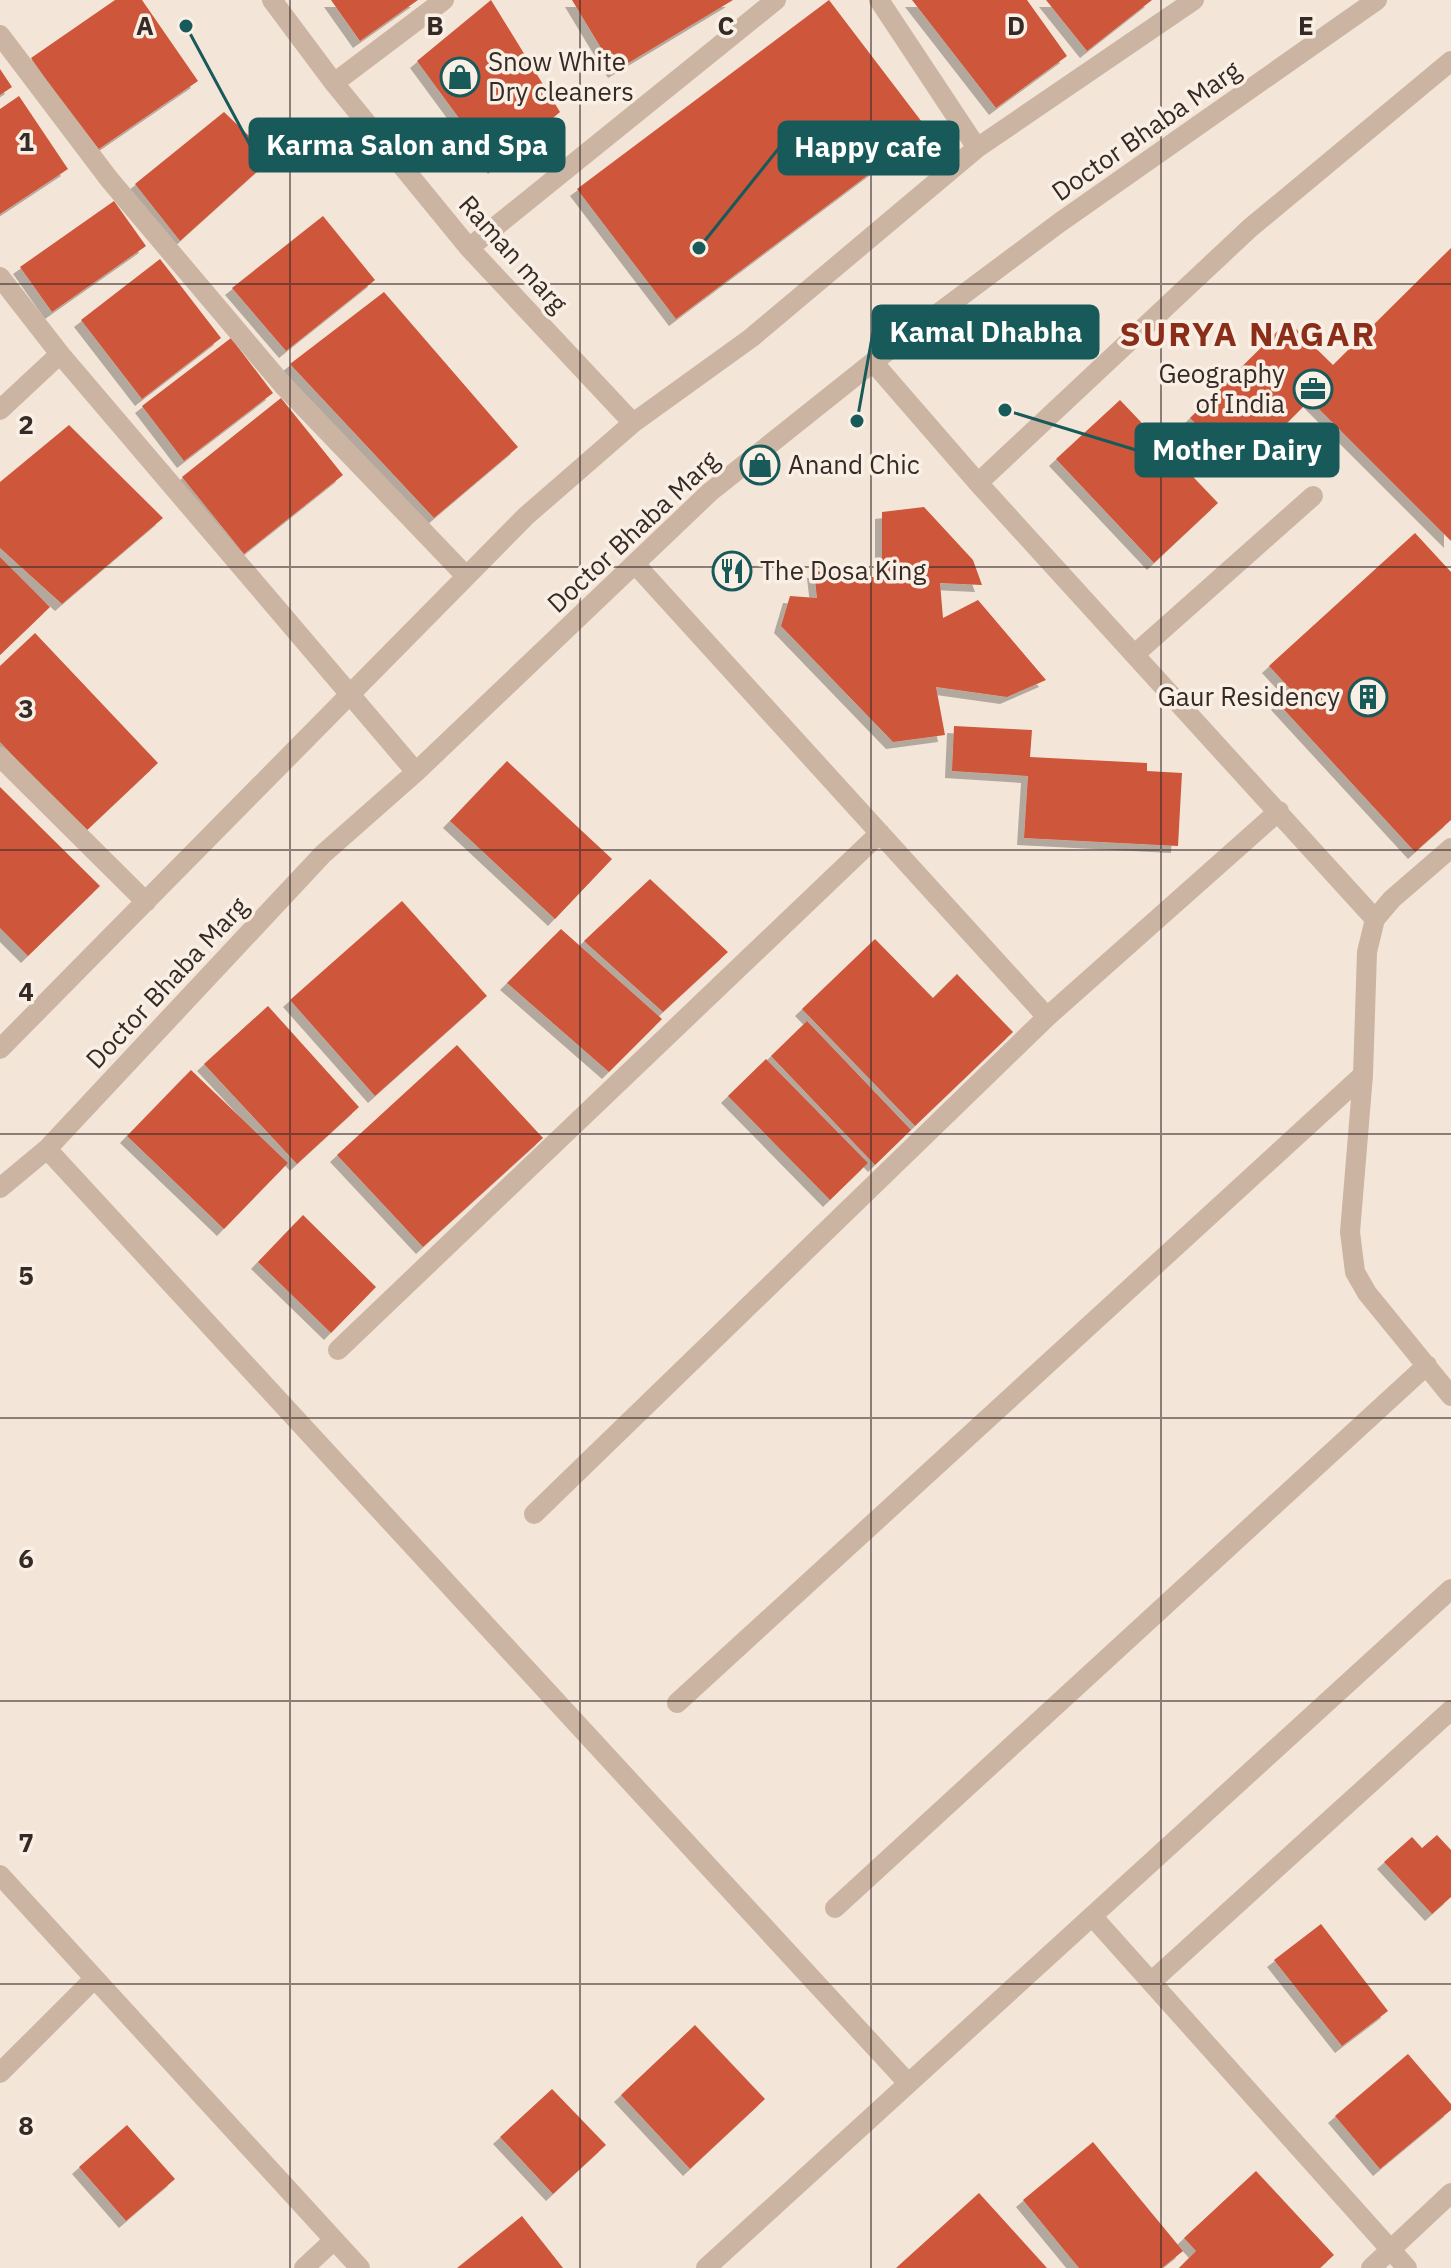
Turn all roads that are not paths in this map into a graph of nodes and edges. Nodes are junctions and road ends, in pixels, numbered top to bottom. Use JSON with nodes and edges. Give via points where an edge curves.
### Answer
{"nodes":[{"id":1,"x":272,"y":0,"type":"edge"},
{"id":2,"x":444,"y":0,"type":"edge"},
{"id":3,"x":776,"y":0,"type":"edge"},
{"id":4,"x":879,"y":0,"type":"edge"},
{"id":5,"x":1194,"y":0,"type":"edge"},
{"id":6,"x":1377,"y":0,"type":"edge"},
{"id":7,"x":0,"y":35,"type":"edge"},
{"id":8,"x":1451,"y":61,"type":"edge"},
{"id":9,"x":334,"y":83,"type":"junction"},
{"id":10,"x":977,"y":148,"type":"junction"},
{"id":11,"x":469,"y":248,"type":"junction"},
{"id":12,"x":0,"y":277,"type":"edge"},
{"id":13,"x":60,"y":354,"type":"junction"},
{"id":14,"x":873,"y":362,"type":"junction"},
{"id":15,"x":0,"y":410,"type":"edge"},
{"id":16,"x":633,"y":423,"type":"junction"},
{"id":17,"x":978,"y":483,"type":"junction"},
{"id":18,"x":1313,"y":496,"type":"dead end"},
{"id":19,"x":636,"y":565,"type":"junction"},
{"id":20,"x":466,"y":576,"type":"junction"},
{"id":21,"x":1135,"y":654,"type":"junction"},
{"id":22,"x":352,"y":695,"type":"junction"},
{"id":23,"x":0,"y":757,"type":"edge"},
{"id":24,"x":416,"y":772,"type":"junction"},
{"id":25,"x":1279,"y":811,"type":"junction"},
{"id":26,"x":880,"y":833,"type":"junction"},
{"id":27,"x":1451,"y":848,"type":"edge"},
{"id":28,"x":146,"y":902,"type":"junction"},
{"id":29,"x":1375,"y":919,"type":"junction"},
{"id":30,"x":1047,"y":1017,"type":"junction"},
{"id":31,"x":0,"y":1049,"type":"edge"},
{"id":32,"x":1363,"y":1075,"type":"junction"},
{"id":33,"x":47,"y":1149,"type":"junction"},
{"id":34,"x":0,"y":1188,"type":"edge"},
{"id":35,"x":338,"y":1350,"type":"dead end"},
{"id":36,"x":1427,"y":1365,"type":"junction"},
{"id":37,"x":1451,"y":1396,"type":"edge"},
{"id":38,"x":534,"y":1514,"type":"dead end"},
{"id":39,"x":1451,"y":1589,"type":"edge"},
{"id":40,"x":677,"y":1703,"type":"dead end"},
{"id":41,"x":1451,"y":1710,"type":"edge"},
{"id":42,"x":0,"y":1875,"type":"edge"},
{"id":43,"x":835,"y":1908,"type":"dead end"},
{"id":44,"x":1092,"y":1916,"type":"junction"},
{"id":45,"x":94,"y":1979,"type":"junction"},
{"id":46,"x":1151,"y":1982,"type":"junction"},
{"id":47,"x":0,"y":2073,"type":"edge"},
{"id":48,"x":908,"y":2083,"type":"junction"},
{"id":49,"x":1451,"y":2193,"type":"edge"},
{"id":50,"x":334,"y":2240,"type":"junction"},
{"id":51,"x":1391,"y":2249,"type":"junction"},
{"id":52,"x":304,"y":2268,"type":"edge"},
{"id":53,"x":360,"y":2268,"type":"edge"},
{"id":54,"x":706,"y":2268,"type":"edge"},
{"id":55,"x":1371,"y":2268,"type":"edge"},
{"id":56,"x":1407,"y":2268,"type":"edge"}],
"edges":[{"from":1,"to":9,"type":"street","name":"Raman marg"},
{"from":2,"to":9,"type":"street"},
{"from":3,"to":11,"type":"street"},
{"from":4,"to":10,"type":"street"},
{"from":5,"to":10,"type":"street"},
{"from":6,"to":14,"type":"street","name":"Doctor Bhaba Marg","via":[[1059,223]]},
{"from":7,"to":20,"type":"street","via":[[109,179],[283,385]]},
{"from":8,"to":17,"type":"street","via":[[1250,228]]},
{"from":9,"to":11,"type":"street","name":"Raman marg"},
{"from":10,"to":16,"type":"street","via":[[751,338]]},
{"from":11,"to":16,"type":"street","name":"Raman marg"},
{"from":12,"to":13,"type":"street"},
{"from":13,"to":15,"type":"street"},
{"from":13,"to":22,"type":"street"},
{"from":14,"to":17,"type":"street"},
{"from":14,"to":19,"type":"street","name":"Doctor Bhaba Marg","via":[[710,492]]},
{"from":16,"to":20,"type":"street"},
{"from":17,"to":21,"type":"street"},
{"from":18,"to":21,"type":"street"},
{"from":19,"to":24,"type":"street","name":"Doctor Bhaba Marg"},
{"from":19,"to":26,"type":"street"},
{"from":20,"to":22,"type":"street"},
{"from":21,"to":25,"type":"street"},
{"from":22,"to":24,"type":"street"},
{"from":22,"to":28,"type":"street"},
{"from":23,"to":28,"type":"street"},
{"from":24,"to":33,"type":"street","name":"Doctor Bhaba Marg","via":[[323,854]]},
{"from":25,"to":29,"type":"street"},
{"from":25,"to":30,"type":"street"},
{"from":26,"to":30,"type":"street"},
{"from":26,"to":35,"type":"street"},
{"from":27,"to":29,"type":"street"},
{"from":28,"to":31,"type":"street"},
{"from":29,"to":32,"type":"street","via":[[1367,952]]},
{"from":30,"to":38,"type":"street"},
{"from":32,"to":36,"type":"street","via":[[1351,1254],[1367,1293]]},
{"from":32,"to":40,"type":"street"},
{"from":33,"to":34,"type":"street","name":"Doctor Bhaba Marg"},
{"from":33,"to":48,"type":"street"},
{"from":36,"to":37,"type":"street"},
{"from":36,"to":43,"type":"street"},
{"from":39,"to":44,"type":"street"},
{"from":41,"to":46,"type":"street"},
{"from":42,"to":45,"type":"street"},
{"from":44,"to":46,"type":"street"},
{"from":44,"to":48,"type":"street"},
{"from":45,"to":47,"type":"street"},
{"from":45,"to":50,"type":"street"},
{"from":46,"to":51,"type":"street"},
{"from":48,"to":54,"type":"street"},
{"from":49,"to":51,"type":"street"},
{"from":50,"to":52,"type":"street"},
{"from":50,"to":53,"type":"street"},
{"from":51,"to":55,"type":"street"},
{"from":51,"to":56,"type":"street"}]}
